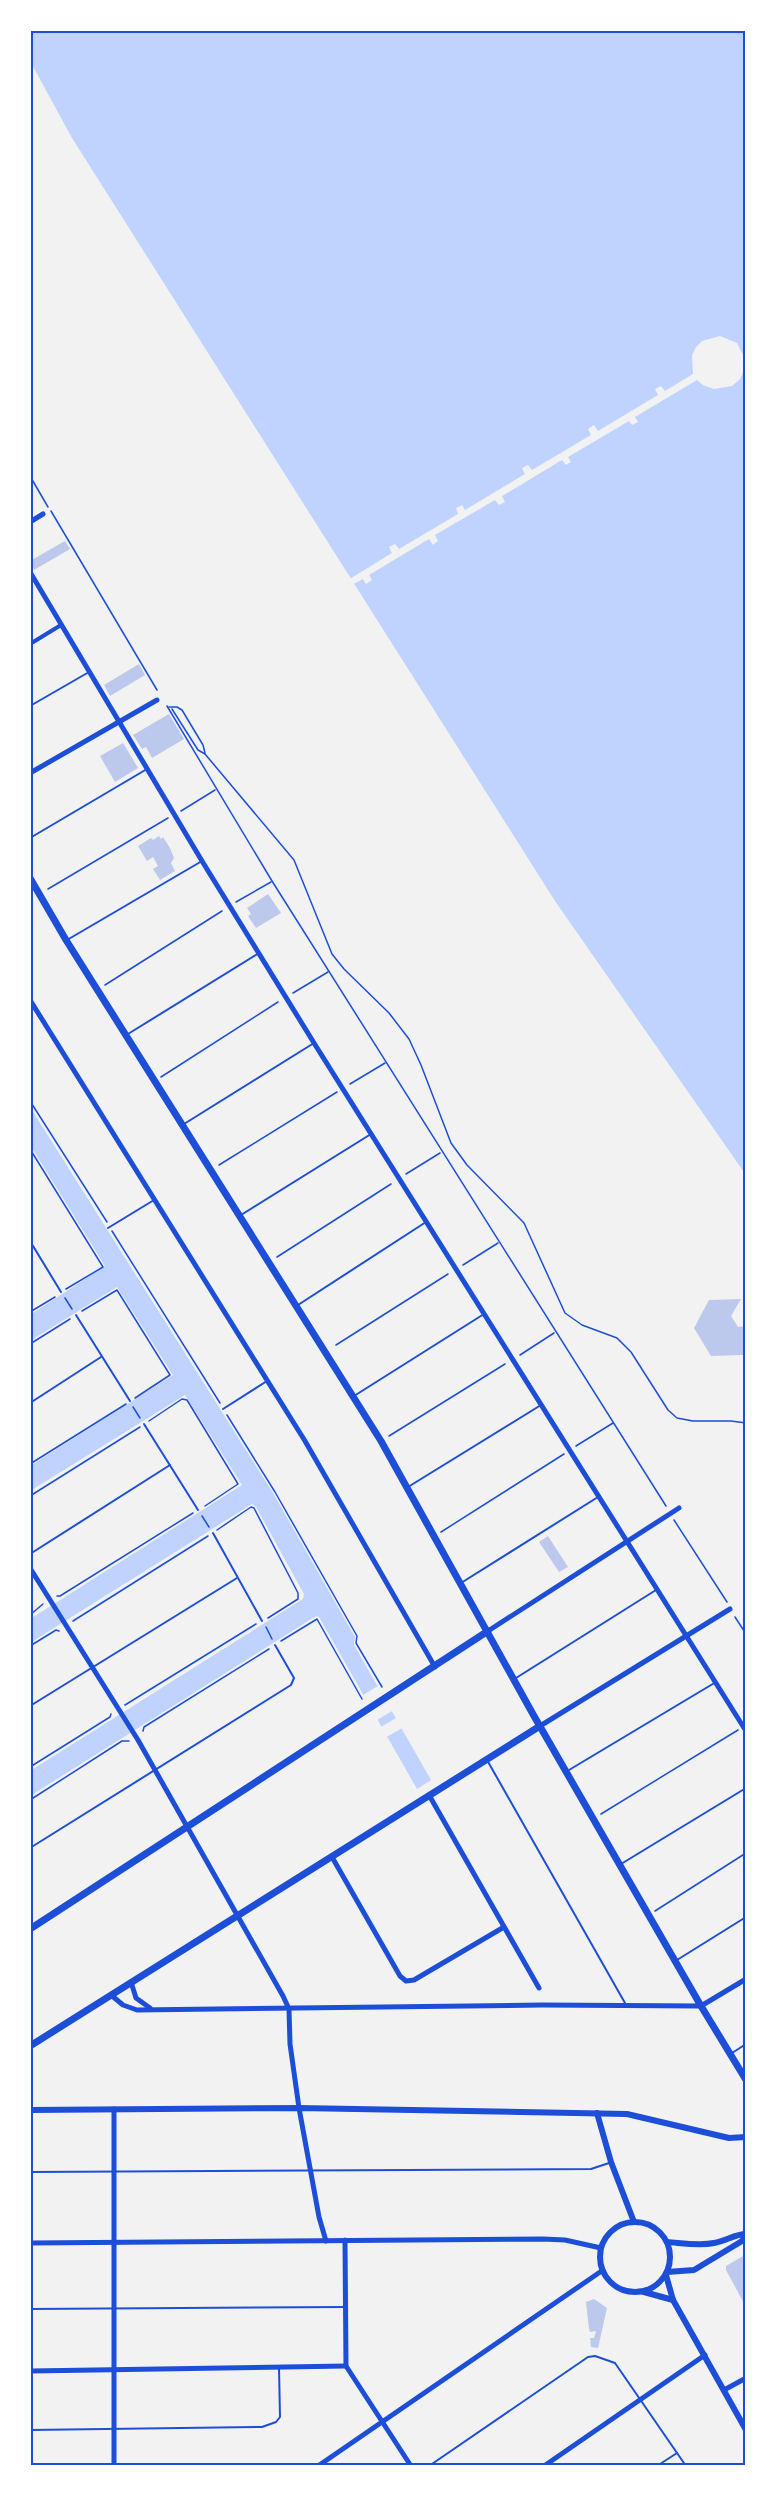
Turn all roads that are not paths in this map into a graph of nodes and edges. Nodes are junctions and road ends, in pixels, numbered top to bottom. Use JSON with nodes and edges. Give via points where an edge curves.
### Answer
{"nodes":[{"id":1,"x":43,"y":514,"type":"dead end"},
{"id":2,"x":30,"y":522,"type":"edge"},
{"id":3,"x":30,"y":572,"type":"edge"},
{"id":4,"x":32,"y":582,"type":"edge"},
{"id":5,"x":61,"y":625,"type":"junction"},
{"id":6,"x":30,"y":644,"type":"edge"},
{"id":7,"x":89,"y":672,"type":"junction"},
{"id":8,"x":160,"y":700,"type":"dead end"},
{"id":9,"x":30,"y":706,"type":"edge"},
{"id":10,"x":120,"y":722,"type":"junction"},
{"id":11,"x":147,"y":769,"type":"junction"},
{"id":12,"x":30,"y":773,"type":"edge"},
{"id":13,"x":30,"y":838,"type":"edge"},
{"id":14,"x":202,"y":861,"type":"junction"},
{"id":15,"x":30,"y":878,"type":"edge"},
{"id":16,"x":66,"y":940,"type":"junction"},
{"id":17,"x":259,"y":953,"type":"junction"},
{"id":18,"x":30,"y":1000,"type":"edge"},
{"id":19,"x":126,"y":1035,"type":"junction"},
{"id":20,"x":314,"y":1043,"type":"junction"},
{"id":21,"x":183,"y":1125,"type":"junction"},
{"id":22,"x":371,"y":1134,"type":"junction"},
{"id":23,"x":154,"y":1200,"type":"junction"},
{"id":24,"x":239,"y":1216,"type":"junction"},
{"id":25,"x":426,"y":1222,"type":"junction"},
{"id":26,"x":109,"y":1227,"type":"road end"},
{"id":27,"x":30,"y":1241,"type":"edge"},
{"id":28,"x":34,"y":1247,"type":"junction"},
{"id":29,"x":30,"y":1250,"type":"edge"},
{"id":30,"x":61,"y":1292,"type":"road end"},
{"id":31,"x":297,"y":1306,"type":"junction"},
{"id":32,"x":484,"y":1314,"type":"junction"},
{"id":33,"x":76,"y":1315,"type":"road end"},
{"id":34,"x":101,"y":1357,"type":"junction"},
{"id":35,"x":267,"y":1382,"type":"junction"},
{"id":36,"x":353,"y":1396,"type":"junction"},
{"id":37,"x":130,"y":1401,"type":"road end"},
{"id":38,"x":30,"y":1402,"type":"edge"},
{"id":39,"x":541,"y":1405,"type":"junction"},
{"id":40,"x":223,"y":1409,"type":"road end"},
{"id":41,"x":144,"y":1424,"type":"road end"},
{"id":42,"x":170,"y":1465,"type":"junction"},
{"id":43,"x":408,"y":1488,"type":"junction"},
{"id":44,"x":598,"y":1497,"type":"junction"},
{"id":45,"x":679,"y":1508,"type":"dead end"},
{"id":46,"x":198,"y":1510,"type":"road end"},
{"id":47,"x":213,"y":1533,"type":"road end"},
{"id":48,"x":627,"y":1543,"type":"junction"},
{"id":49,"x":30,"y":1554,"type":"edge"},
{"id":50,"x":30,"y":1568,"type":"edge"},
{"id":51,"x":237,"y":1578,"type":"junction"},
{"id":52,"x":461,"y":1583,"type":"junction"},
{"id":53,"x":657,"y":1589,"type":"junction"},
{"id":54,"x":731,"y":1611,"type":"road end"},
{"id":55,"x":262,"y":1621,"type":"road end"},
{"id":56,"x":488,"y":1631,"type":"junction"},
{"id":57,"x":685,"y":1635,"type":"junction"},
{"id":58,"x":275,"y":1645,"type":"road end"},
{"id":59,"x":92,"y":1667,"type":"junction"},
{"id":60,"x":435,"y":1667,"type":"junction"},
{"id":61,"x":513,"y":1679,"type":"junction"},
{"id":62,"x":716,"y":1682,"type":"junction"},
{"id":63,"x":30,"y":1706,"type":"edge"},
{"id":64,"x":540,"y":1726,"type":"junction"},
{"id":65,"x":745,"y":1729,"type":"edge"},
{"id":66,"x":487,"y":1759,"type":"junction"},
{"id":67,"x":155,"y":1769,"type":"junction"},
{"id":68,"x":567,"y":1771,"type":"junction"},
{"id":69,"x":746,"y":1788,"type":"edge"},
{"id":70,"x":429,"y":1796,"type":"junction"},
{"id":71,"x":188,"y":1826,"type":"junction"},
{"id":72,"x":30,"y":1848,"type":"edge"},
{"id":73,"x":332,"y":1857,"type":"junction"},
{"id":74,"x":621,"y":1864,"type":"junction"},
{"id":75,"x":238,"y":1915,"type":"junction"},
{"id":76,"x":746,"y":1917,"type":"edge"},
{"id":77,"x":504,"y":1927,"type":"junction"},
{"id":78,"x":30,"y":1929,"type":"edge"},
{"id":79,"x":675,"y":1961,"type":"junction"},
{"id":80,"x":746,"y":1979,"type":"edge"},
{"id":81,"x":131,"y":1982,"type":"junction"},
{"id":82,"x":539,"y":1988,"type":"dead end"},
{"id":83,"x":111,"y":1995,"type":"junction"},
{"id":84,"x":626,"y":2006,"type":"junction"},
{"id":85,"x":701,"y":2006,"type":"junction"},
{"id":86,"x":152,"y":2009,"type":"junction"},
{"id":87,"x":289,"y":2009,"type":"junction"},
{"id":88,"x":746,"y":2044,"type":"edge"},
{"id":89,"x":30,"y":2046,"type":"edge"},
{"id":90,"x":730,"y":2054,"type":"junction"},
{"id":91,"x":746,"y":2080,"type":"edge"},
{"id":92,"x":299,"y":2108,"type":"junction"},
{"id":93,"x":114,"y":2109,"type":"junction"},
{"id":94,"x":30,"y":2110,"type":"edge"},
{"id":95,"x":597,"y":2113,"type":"junction"},
{"id":96,"x":746,"y":2137,"type":"edge"},
{"id":97,"x":611,"y":2162,"type":"junction"},
{"id":98,"x":310,"y":2170,"type":"junction"},
{"id":99,"x":30,"y":2172,"type":"edge"},
{"id":100,"x":114,"y":2172,"type":"junction"},
{"id":101,"x":634,"y":2222,"type":"junction"},
{"id":102,"x":746,"y":2235,"type":"edge"},
{"id":103,"x":345,"y":2240,"type":"junction"},
{"id":104,"x":326,"y":2241,"type":"junction"},
{"id":105,"x":115,"y":2242,"type":"junction"},
{"id":106,"x":667,"y":2242,"type":"junction"},
{"id":107,"x":30,"y":2243,"type":"edge"},
{"id":108,"x":602,"y":2248,"type":"junction"},
{"id":109,"x":603,"y":2270,"type":"junction"},
{"id":110,"x":666,"y":2274,"type":"junction"},
{"id":111,"x":643,"y":2291,"type":"junction"},
{"id":112,"x":672,"y":2300,"type":"junction"},
{"id":113,"x":346,"y":2307,"type":"junction"},
{"id":114,"x":30,"y":2309,"type":"edge"},
{"id":115,"x":113,"y":2309,"type":"junction"},
{"id":116,"x":705,"y":2355,"type":"junction"},
{"id":117,"x":346,"y":2366,"type":"junction"},
{"id":118,"x":279,"y":2368,"type":"junction"},
{"id":119,"x":30,"y":2371,"type":"edge"},
{"id":120,"x":113,"y":2371,"type":"junction"},
{"id":121,"x":746,"y":2378,"type":"edge"},
{"id":122,"x":724,"y":2391,"type":"junction"},
{"id":123,"x":641,"y":2399,"type":"junction"},
{"id":124,"x":382,"y":2423,"type":"junction"},
{"id":125,"x":30,"y":2430,"type":"edge"},
{"id":126,"x":113,"y":2430,"type":"junction"},
{"id":127,"x":746,"y":2430,"type":"edge"},
{"id":128,"x":677,"y":2453,"type":"junction"},
{"id":129,"x":114,"y":2466,"type":"edge"},
{"id":130,"x":318,"y":2466,"type":"edge"},
{"id":131,"x":411,"y":2466,"type":"edge"},
{"id":132,"x":429,"y":2466,"type":"edge"},
{"id":133,"x":544,"y":2466,"type":"edge"},
{"id":134,"x":657,"y":2466,"type":"edge"},
{"id":135,"x":686,"y":2466,"type":"edge"}],
"edges":[{"from":1,"to":2,"type":"street"},
{"from":3,"to":4,"type":"street"},
{"from":4,"to":5,"type":"street"},
{"from":5,"to":6,"type":"street"},
{"from":5,"to":7,"type":"street"},
{"from":7,"to":9,"type":"lane"},
{"from":7,"to":10,"type":"street"},
{"from":8,"to":10,"type":"street"},
{"from":10,"to":11,"type":"street"},
{"from":10,"to":12,"type":"street"},
{"from":11,"to":13,"type":"lane"},
{"from":11,"to":14,"type":"street"},
{"from":14,"to":16,"type":"lane"},
{"from":14,"to":17,"type":"street"},
{"from":15,"to":16,"type":"main road"},
{"from":16,"to":19,"type":"main road"},
{"from":17,"to":19,"type":"lane"},
{"from":17,"to":20,"type":"street"},
{"from":18,"to":23,"type":"street"},
{"from":19,"to":21,"type":"main road"},
{"from":20,"to":21,"type":"lane"},
{"from":20,"to":22,"type":"street"},
{"from":21,"to":24,"type":"main road"},
{"from":22,"to":24,"type":"lane"},
{"from":22,"to":25,"type":"street"},
{"from":23,"to":26,"type":"lane"},
{"from":23,"to":35,"type":"street"},
{"from":24,"to":31,"type":"main road"},
{"from":25,"to":31,"type":"lane"},
{"from":25,"to":32,"type":"street"},
{"from":27,"to":28,"type":"lane"},
{"from":28,"to":29,"type":"lane"},
{"from":28,"to":30,"type":"lane"},
{"from":31,"to":36,"type":"main road"},
{"from":32,"to":36,"type":"lane"},
{"from":32,"to":39,"type":"street"},
{"from":33,"to":34,"type":"lane"},
{"from":34,"to":37,"type":"lane"},
{"from":34,"to":38,"type":"lane"},
{"from":35,"to":40,"type":"lane"},
{"from":35,"to":60,"type":"street"},
{"from":36,"to":43,"type":"main road"},
{"from":39,"to":43,"type":"lane"},
{"from":39,"to":44,"type":"street"},
{"from":41,"to":42,"type":"lane"},
{"from":42,"to":46,"type":"lane"},
{"from":42,"to":49,"type":"lane"},
{"from":43,"to":52,"type":"main road"},
{"from":44,"to":48,"type":"street"},
{"from":44,"to":52,"type":"lane"},
{"from":45,"to":48,"type":"street"},
{"from":47,"to":51,"type":"lane"},
{"from":48,"to":53,"type":"street"},
{"from":48,"to":56,"type":"street"},
{"from":50,"to":59,"type":"street"},
{"from":51,"to":55,"type":"lane"},
{"from":51,"to":59,"type":"lane"},
{"from":52,"to":56,"type":"main road"},
{"from":53,"to":57,"type":"street"},
{"from":53,"to":61,"type":"lane"},
{"from":54,"to":57,"type":"street"},
{"from":56,"to":60,"type":"main road"},
{"from":56,"to":61,"type":"main road"},
{"from":57,"to":62,"type":"street"},
{"from":57,"to":64,"type":"street"},
{"from":58,"to":67,"type":"lane","via":[[294,1682]]},
{"from":59,"to":63,"type":"lane"},
{"from":59,"to":67,"type":"street"},
{"from":60,"to":71,"type":"main road"},
{"from":61,"to":64,"type":"main road"},
{"from":62,"to":65,"type":"street"},
{"from":62,"to":68,"type":"lane"},
{"from":64,"to":66,"type":"main road"},
{"from":64,"to":68,"type":"main road"},
{"from":66,"to":70,"type":"main road"},
{"from":66,"to":84,"type":"lane"},
{"from":67,"to":71,"type":"street"},
{"from":67,"to":72,"type":"lane"},
{"from":68,"to":74,"type":"main road"},
{"from":69,"to":74,"type":"lane"},
{"from":70,"to":73,"type":"main road"},
{"from":70,"to":77,"type":"street"},
{"from":71,"to":75,"type":"street"},
{"from":71,"to":78,"type":"main road"},
{"from":73,"to":75,"type":"main road"},
{"from":73,"to":77,"type":"street","via":[[406,1981]]},
{"from":74,"to":79,"type":"main road"},
{"from":75,"to":81,"type":"main road"},
{"from":75,"to":87,"type":"street"},
{"from":76,"to":79,"type":"lane"},
{"from":77,"to":82,"type":"street"},
{"from":79,"to":85,"type":"main road"},
{"from":80,"to":85,"type":"street"},
{"from":81,"to":83,"type":"main road"},
{"from":81,"to":86,"type":"street","via":[[136,1998]]},
{"from":83,"to":86,"type":"street","via":[[130,2008]]},
{"from":83,"to":89,"type":"main road"},
{"from":84,"to":85,"type":"street"},
{"from":84,"to":87,"type":"street"},
{"from":85,"to":90,"type":"main road"},
{"from":86,"to":87,"type":"street"},
{"from":87,"to":92,"type":"street"},
{"from":88,"to":90,"type":"lane"},
{"from":90,"to":91,"type":"main road"},
{"from":92,"to":93,"type":"street"},
{"from":92,"to":95,"type":"street"},
{"from":92,"to":98,"type":"street"},
{"from":93,"to":94,"type":"street"},
{"from":93,"to":100,"type":"street"},
{"from":95,"to":96,"type":"street","via":[[636,2115],[729,2138]]},
{"from":95,"to":97,"type":"street"},
{"from":97,"to":98,"type":"lane","via":[[591,2169]]},
{"from":97,"to":101,"type":"street"},
{"from":98,"to":100,"type":"lane"},
{"from":98,"to":104,"type":"street"},
{"from":99,"to":100,"type":"lane"},
{"from":100,"to":105,"type":"street"},
{"from":101,"to":106,"type":"street","via":[[656,2229]]},
{"from":101,"to":108,"type":"street","via":[[614,2230]]},
{"from":102,"to":106,"type":"street","via":[[704,2244]]},
{"from":102,"to":110,"type":"street","via":[[694,2270]]},
{"from":103,"to":104,"type":"street"},
{"from":103,"to":108,"type":"street","via":[[543,2239]]},
{"from":103,"to":113,"type":"street"},
{"from":104,"to":105,"type":"street"},
{"from":105,"to":107,"type":"street"},
{"from":105,"to":115,"type":"street"},
{"from":106,"to":110,"type":"street","via":[[670,2257]]},
{"from":108,"to":109,"type":"street"},
{"from":109,"to":111,"type":"street","via":[[618,2287]]},
{"from":109,"to":124,"type":"street"},
{"from":110,"to":111,"type":"street","via":[[657,2285]]},
{"from":110,"to":112,"type":"street"},
{"from":111,"to":112,"type":"street"},
{"from":112,"to":116,"type":"street"},
{"from":113,"to":115,"type":"lane"},
{"from":113,"to":117,"type":"street"},
{"from":114,"to":115,"type":"lane"},
{"from":115,"to":120,"type":"street"},
{"from":116,"to":122,"type":"street"},
{"from":116,"to":123,"type":"street"},
{"from":117,"to":118,"type":"street"},
{"from":117,"to":124,"type":"street"},
{"from":118,"to":120,"type":"street"},
{"from":118,"to":126,"type":"lane","via":[[280,2417],[276,2422],[255,2427]]},
{"from":119,"to":120,"type":"street"},
{"from":120,"to":126,"type":"street"},
{"from":121,"to":122,"type":"street"},
{"from":122,"to":127,"type":"street"},
{"from":123,"to":128,"type":"lane"},
{"from":123,"to":132,"type":"lane","via":[[615,2363],[588,2357]]},
{"from":123,"to":133,"type":"street"},
{"from":124,"to":130,"type":"street"},
{"from":124,"to":131,"type":"street"},
{"from":125,"to":126,"type":"lane"},
{"from":126,"to":129,"type":"street"},
{"from":128,"to":134,"type":"lane"},
{"from":128,"to":135,"type":"lane"}]}
